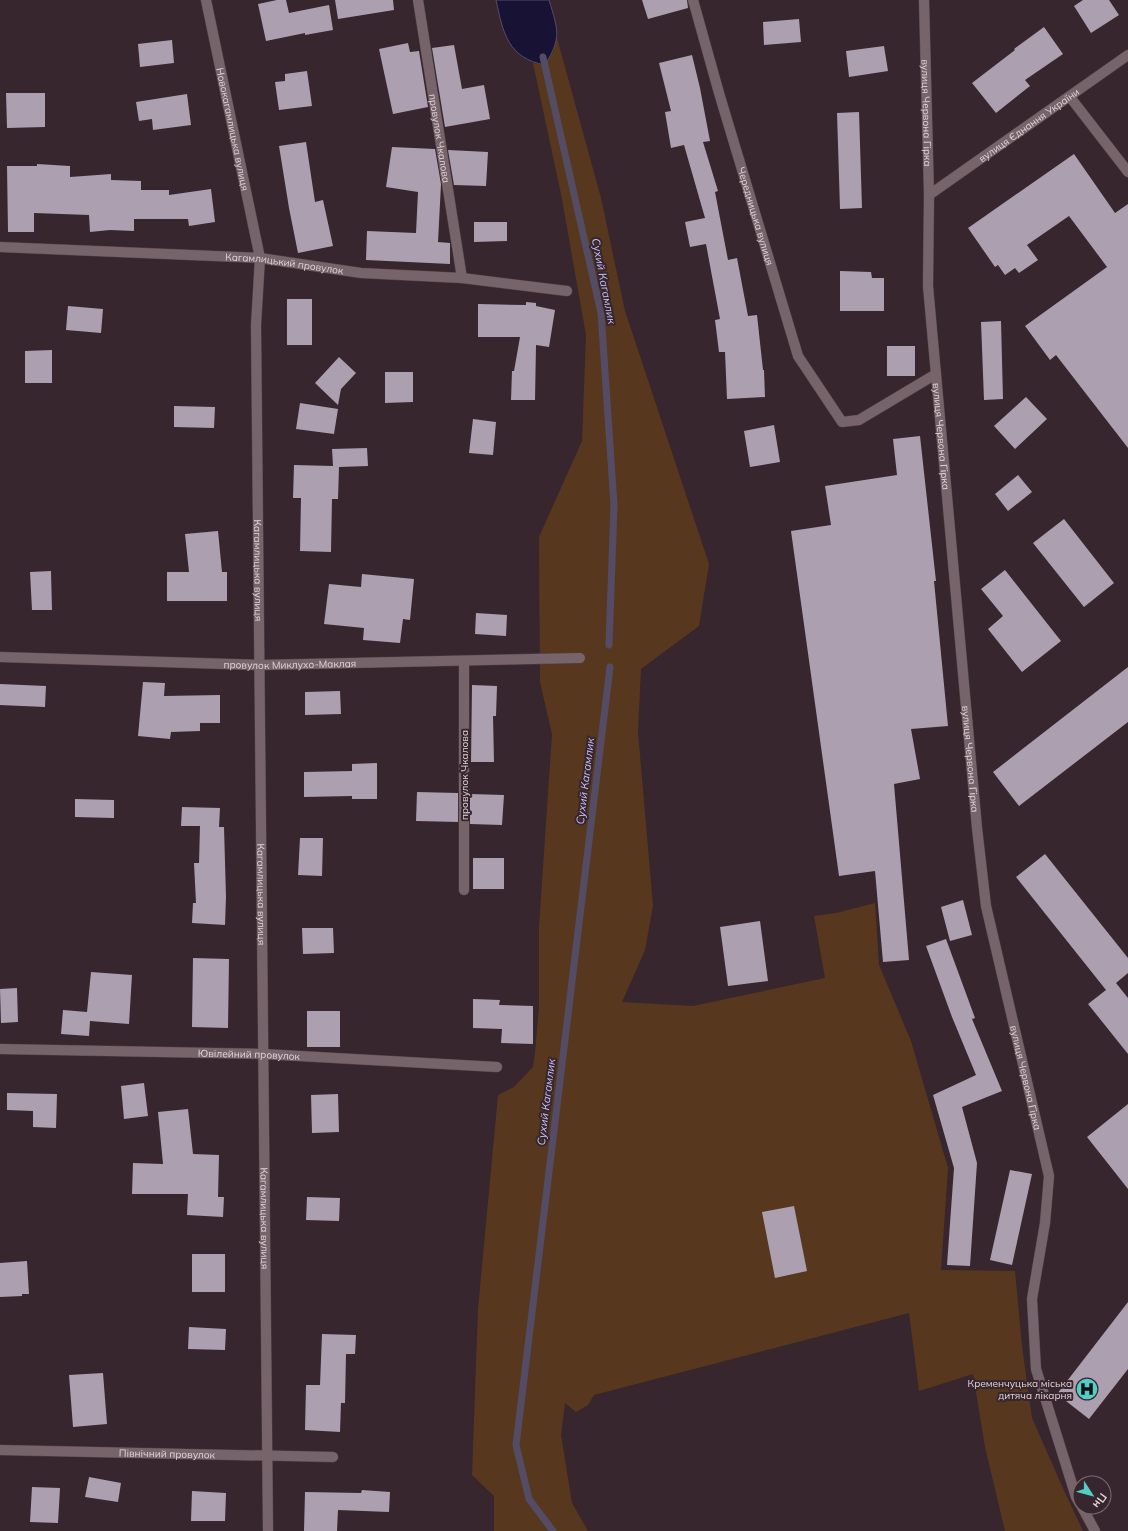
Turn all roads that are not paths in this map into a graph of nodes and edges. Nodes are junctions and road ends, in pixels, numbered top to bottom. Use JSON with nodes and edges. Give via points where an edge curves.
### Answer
{"nodes":[{"id":1,"x":206,"y":0,"type":"edge"},
{"id":2,"x":418,"y":0,"type":"edge"},
{"id":3,"x":692,"y":0,"type":"edge"},
{"id":4,"x":924,"y":0,"type":"edge"},
{"id":5,"x":1128,"y":55,"type":"edge"},
{"id":6,"x":1070,"y":97,"type":"junction"},
{"id":7,"x":1128,"y":172,"type":"edge"},
{"id":8,"x":929,"y":195,"type":"junction"},
{"id":9,"x":0,"y":247,"type":"edge"},
{"id":10,"x":260,"y":258,"type":"junction"},
{"id":11,"x":462,"y":278,"type":"junction"},
{"id":12,"x":567,"y":291,"type":"dead end"},
{"id":13,"x":936,"y":374,"type":"junction"},
{"id":14,"x":0,"y":656,"type":"edge"},
{"id":15,"x":580,"y":658,"type":"dead end"},
{"id":16,"x":464,"y":660,"type":"junction"},
{"id":17,"x":260,"y":665,"type":"junction"},
{"id":18,"x":464,"y":890,"type":"dead end"},
{"id":19,"x":0,"y":1049,"type":"edge"},
{"id":20,"x":263,"y":1054,"type":"junction"},
{"id":21,"x":497,"y":1067,"type":"dead end"},
{"id":22,"x":0,"y":1450,"type":"edge"},
{"id":23,"x":267,"y":1455,"type":"junction"},
{"id":24,"x":333,"y":1457,"type":"dead end"},
{"id":25,"x":1072,"y":1484,"type":"edge"},
{"id":26,"x":1086,"y":1515,"type":"edge"},
{"id":27,"x":268,"y":1531,"type":"edge"},
{"id":28,"x":1095,"y":1531,"type":"edge"}],
"edges":[{"from":1,"to":10,"type":"street","name":"Новокагамлицька вулиця"},
{"from":2,"to":11,"type":"street","name":"провулок Чкалова"},
{"from":3,"to":13,"type":"street","name":"Чередницька вулиця","via":[[798,356],[842,422],[859,420]]},
{"from":4,"to":8,"type":"street","name":"вулиця Червона Гірка"},
{"from":5,"to":6,"type":"street","name":"вулиця Єднання України"},
{"from":6,"to":7,"type":"street"},
{"from":6,"to":8,"type":"street","name":"вулиця Єднання України"},
{"from":8,"to":13,"type":"street","name":"вулиця Червона Гірка","via":[[928,286]]},
{"from":9,"to":10,"type":"street","name":"Кагамлицький провулок"},
{"from":10,"to":11,"type":"street","name":"Кагамлицький провулок","via":[[361,273]]},
{"from":10,"to":17,"type":"street","name":"Кагамлицька вулиця","via":[[256,325]]},
{"from":11,"to":12,"type":"street","name":"Кагамлицький провулок"},
{"from":13,"to":25,"type":"street","name":"вулиця Червона Гірка","via":[[986,906],[1049,1176],[1045,1223],[1032,1299],[1036,1368]]},
{"from":14,"to":17,"type":"street","name":"провулок Миклухо-Маклая"},
{"from":15,"to":16,"type":"street","name":"провулок Миклухо-Маклая"},
{"from":16,"to":17,"type":"street","name":"провулок Миклухо-Маклая"},
{"from":16,"to":18,"type":"street","name":"провулок Чкалова"},
{"from":17,"to":20,"type":"street","name":"Кагамлицька вулиця"},
{"from":19,"to":20,"type":"street","name":"Ювілейний провулок"},
{"from":20,"to":21,"type":"street","name":"Ювілейний провулок"},
{"from":20,"to":23,"type":"street","name":"Кагамлицька вулиця"},
{"from":22,"to":23,"type":"street","name":"Північний провулок"},
{"from":23,"to":24,"type":"street","name":"Північний провулок"},
{"from":23,"to":27,"type":"street","name":"Кагамлицька вулиця"},
{"from":26,"to":28,"type":"street"}]}
